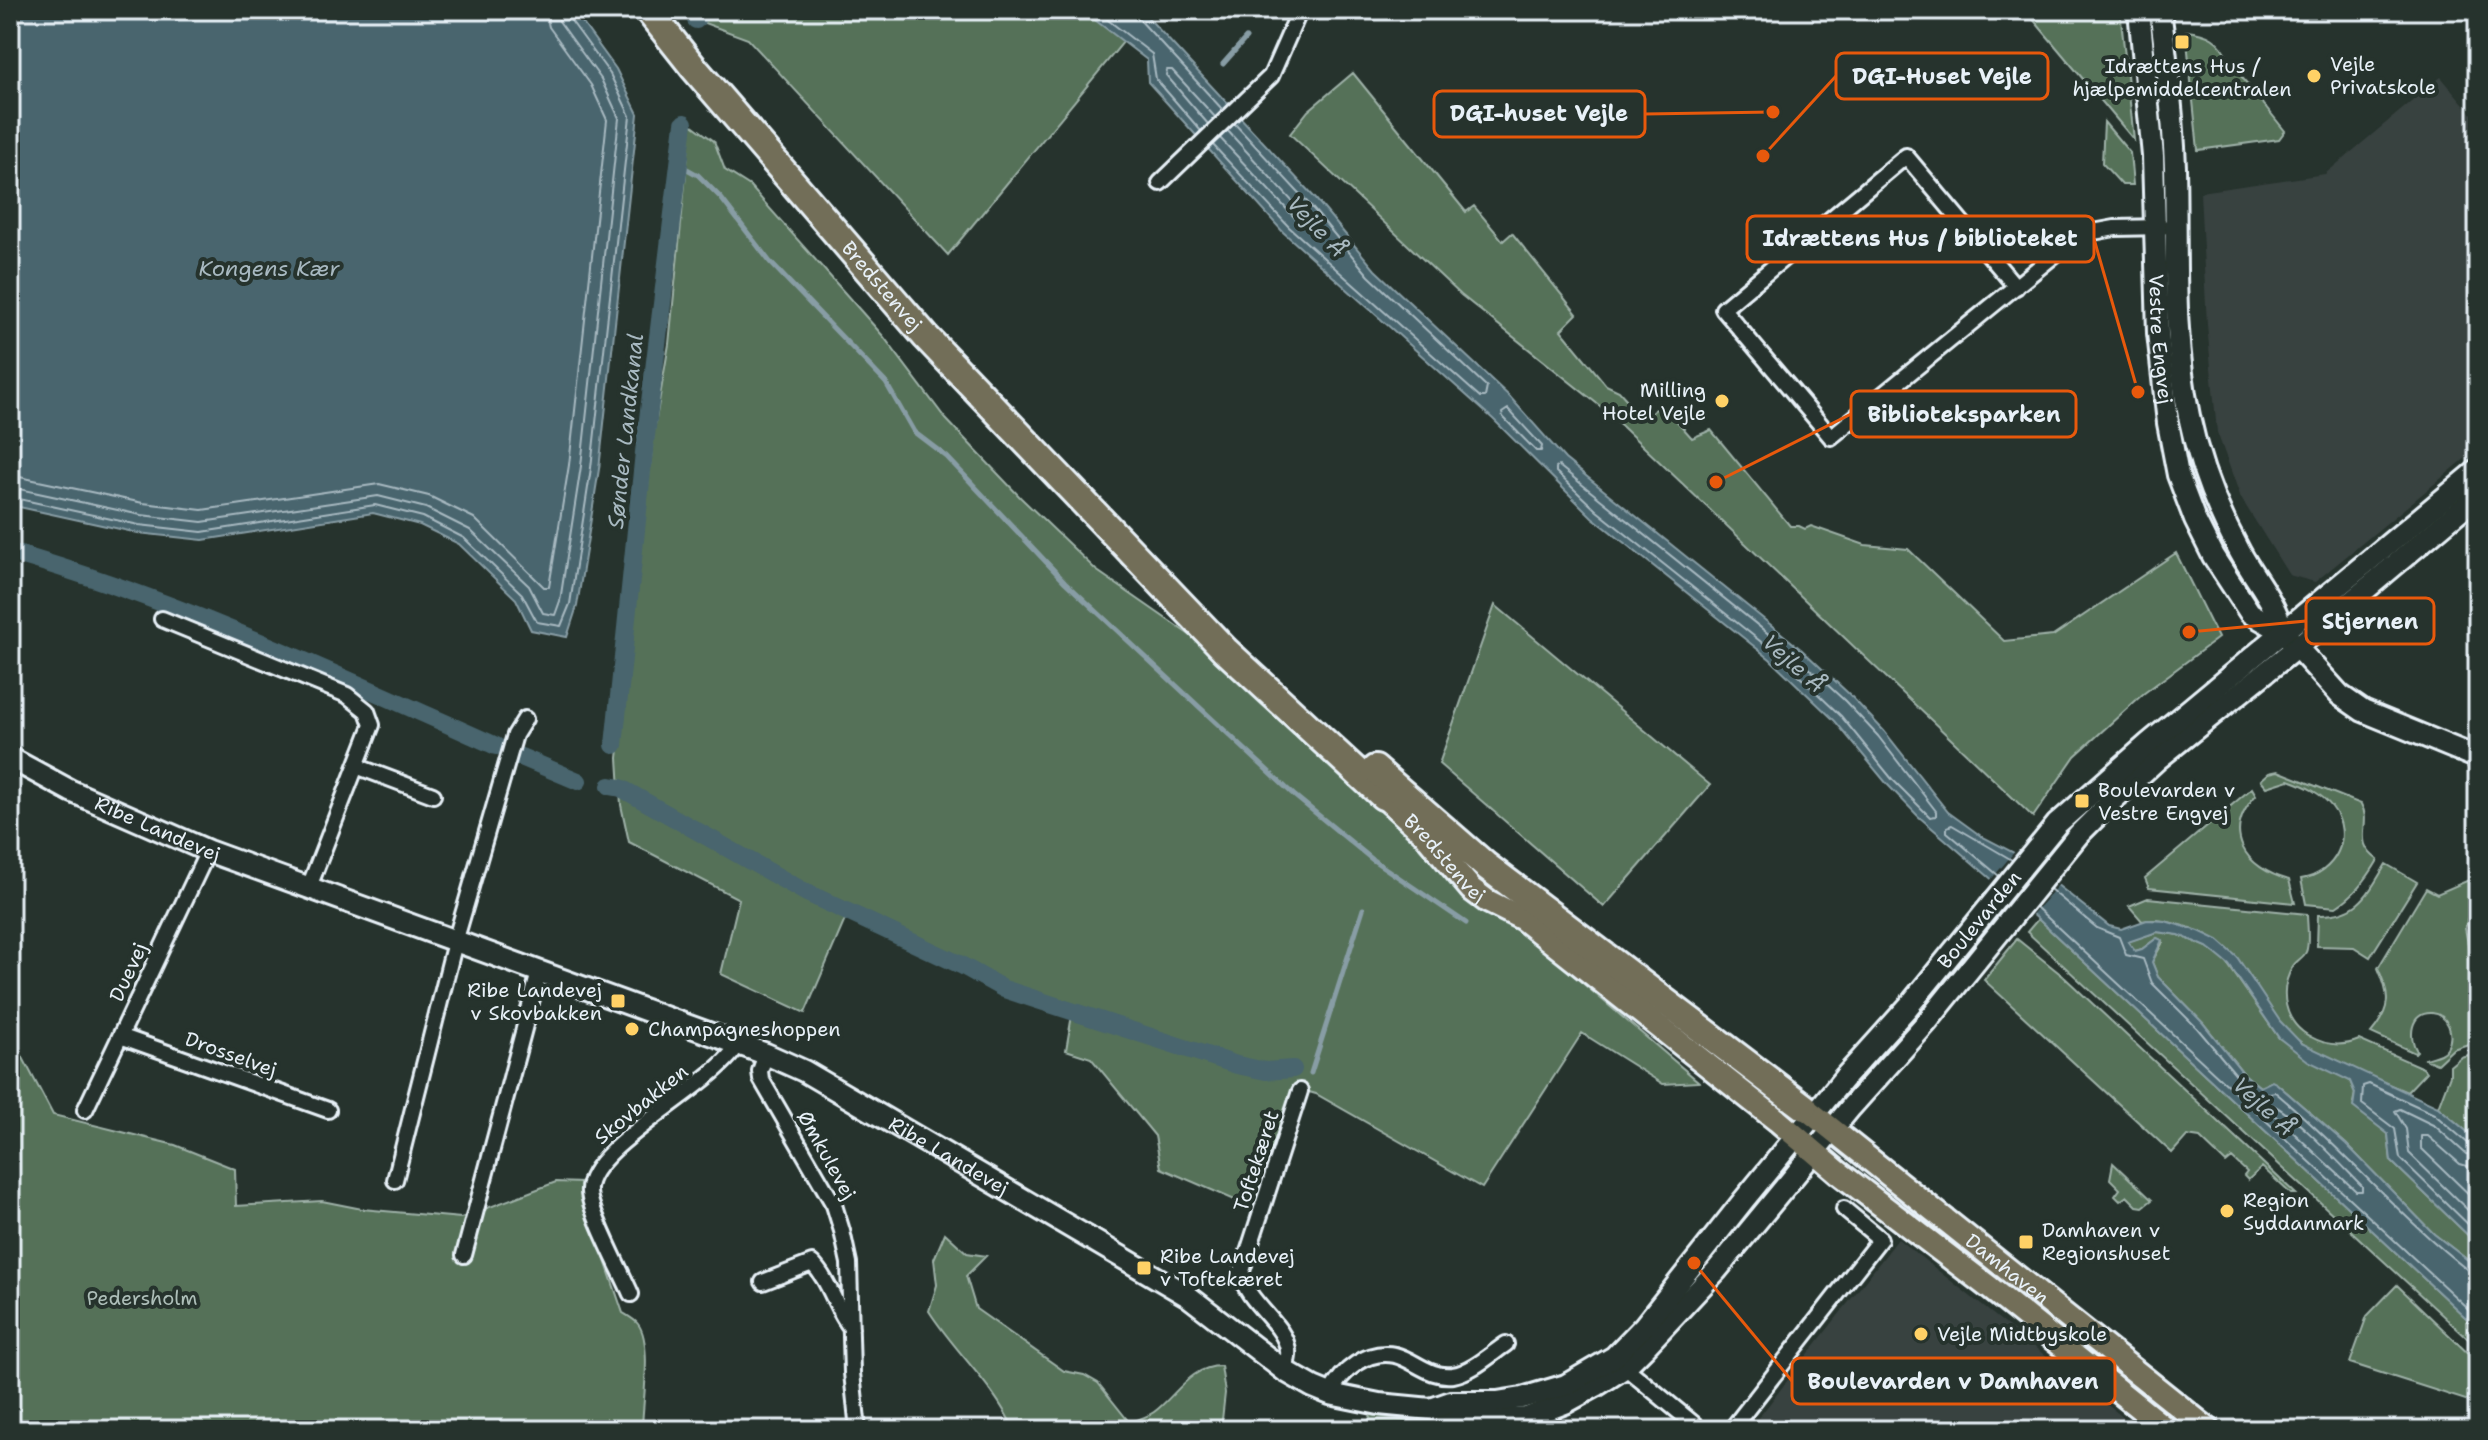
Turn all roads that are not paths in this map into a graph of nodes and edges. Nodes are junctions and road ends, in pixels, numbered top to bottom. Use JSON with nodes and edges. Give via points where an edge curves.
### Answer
{"nodes":[{"id":1,"x":648,"y":10,"type":"edge"},
{"id":2,"x":1300,"y":10,"type":"edge"},
{"id":3,"x":2139,"y":10,"type":"edge"},
{"id":4,"x":2160,"y":10,"type":"edge"},
{"id":5,"x":1160,"y":183,"type":"dead end"},
{"id":6,"x":2176,"y":226,"type":"junction"},
{"id":7,"x":2155,"y":227,"type":"junction"},
{"id":8,"x":2016,"y":287,"type":"junction"},
{"id":9,"x":2478,"y":470,"type":"edge"},
{"id":10,"x":2478,"y":495,"type":"edge"},
{"id":11,"x":1131,"y":551,"type":"junction"},
{"id":12,"x":162,"y":619,"type":"dead end"},
{"id":13,"x":2289,"y":640,"type":"junction"},
{"id":14,"x":525,"y":719,"type":"dead end"},
{"id":15,"x":10,"y":758,"type":"edge"},
{"id":16,"x":2478,"y":758,"type":"edge"},
{"id":17,"x":356,"y":766,"type":"junction"},
{"id":18,"x":433,"y":795,"type":"dead end"},
{"id":19,"x":1383,"y":796,"type":"joint"},
{"id":20,"x":208,"y":851,"type":"junction"},
{"id":21,"x":309,"y":887,"type":"junction"},
{"id":22,"x":455,"y":942,"type":"junction"},
{"id":23,"x":539,"y":972,"type":"junction"},
{"id":24,"x":120,"y":1036,"type":"junction"},
{"id":25,"x":738,"y":1044,"type":"junction"},
{"id":26,"x":766,"y":1054,"type":"junction"},
{"id":27,"x":1300,"y":1091,"type":"dead end"},
{"id":28,"x":85,"y":1110,"type":"dead end"},
{"id":29,"x":328,"y":1110,"type":"dead end"},
{"id":30,"x":1809,"y":1111,"type":"junction"},
{"id":31,"x":1833,"y":1129,"type":"junction"},
{"id":32,"x":1792,"y":1133,"type":"junction"},
{"id":33,"x":1815,"y":1151,"type":"junction"},
{"id":34,"x":395,"y":1180,"type":"dead end"},
{"id":35,"x":1844,"y":1209,"type":"dead end"},
{"id":36,"x":464,"y":1255,"type":"dead end"},
{"id":37,"x":763,"y":1282,"type":"dead end"},
{"id":38,"x":631,"y":1294,"type":"dead end"},
{"id":39,"x":851,"y":1329,"type":"junction"},
{"id":40,"x":1506,"y":1344,"type":"dead end"},
{"id":41,"x":1619,"y":1362,"type":"junction"},
{"id":42,"x":1285,"y":1371,"type":"junction"},
{"id":43,"x":1330,"y":1394,"type":"junction"},
{"id":44,"x":1526,"y":1415,"type":"edge"},
{"id":45,"x":858,"y":1430,"type":"edge"},
{"id":46,"x":1701,"y":1430,"type":"edge"},
{"id":47,"x":1731,"y":1430,"type":"edge"},
{"id":48,"x":2167,"y":1430,"type":"edge"},
{"id":49,"x":2209,"y":1430,"type":"edge"}],
"edges":[{"from":1,"to":11,"type":"highway","name":"Bredstenvej","via":[[926,337]]},
{"from":2,"to":5,"type":"street","via":[[1271,76]]},
{"from":3,"to":7,"type":"main road","name":"Vestre Engvej"},
{"from":4,"to":6,"type":"main road","name":"Vestre Engvej"},
{"from":6,"to":7,"type":"street"},
{"from":6,"to":13,"type":"main road","name":"Vestre Engvej","via":[[2182,374],[2202,470],[2224,523]]},
{"from":7,"to":8,"type":"street","via":[[2088,233]]},
{"from":7,"to":13,"type":"main road","name":"Vestre Engvej","via":[[2158,333],[2178,475],[2195,520],[2234,590],[2250,613]]},
{"from":8,"to":8,"type":"street","via":[[1831,437],[1723,309],[1906,156]]},
{"from":9,"to":13,"type":"main road","name":"Boulevarden"},
{"from":10,"to":13,"type":"main road","name":"Boulevarden"},
{"from":11,"to":19,"type":"highway","name":"Bredstenvej","via":[[1225,650]]},
{"from":11,"to":30,"type":"highway","name":"Bredstenvej","via":[[1485,865]]},
{"from":12,"to":17,"type":"street","via":[[347,695],[367,711],[372,725]]},
{"from":13,"to":16,"type":"main road","name":"Vestre Engvej","via":[[2331,687],[2363,711]]},
{"from":13,"to":30,"type":"main road","name":"Boulevarden","via":[[2093,790],[2057,824],[1908,1007]]},
{"from":13,"to":31,"type":"main road","name":"Boulevarden","via":[[2079,834]]},
{"from":14,"to":22,"type":"street","via":[[515,735]]},
{"from":15,"to":20,"type":"main road","name":"Ribe Landevej"},
{"from":17,"to":18,"type":"street"},
{"from":17,"to":21,"type":"street"},
{"from":19,"to":32,"type":"main road","name":"Bredstenvej","via":[[1424,833],[1471,889],[1523,919]]},
{"from":20,"to":21,"type":"main road","name":"Ribe Landevej"},
{"from":20,"to":24,"type":"street","name":"Duevej"},
{"from":21,"to":22,"type":"main road","name":"Ribe Landevej"},
{"from":22,"to":23,"type":"main road","name":"Ribe Landevej"},
{"from":22,"to":34,"type":"street"},
{"from":23,"to":25,"type":"main road","name":"Ribe Landevej"},
{"from":23,"to":36,"type":"street"},
{"from":24,"to":28,"type":"street","name":"Duevej"},
{"from":24,"to":29,"type":"street","name":"Drosselvej"},
{"from":25,"to":26,"type":"main road","name":"Ribe Landevej"},
{"from":25,"to":38,"type":"street","name":"Skovbakken","via":[[731,1058],[602,1161],[591,1179],[588,1191],[594,1209]]},
{"from":26,"to":39,"type":"street","name":"Ømkulevej","via":[[761,1079],[834,1205],[849,1263]]},
{"from":26,"to":42,"type":"main road","name":"Ribe Landevej","via":[[857,1101],[1188,1296]]},
{"from":27,"to":42,"type":"street","name":"Toftekæret","via":[[1241,1274],[1244,1289],[1288,1350]]},
{"from":30,"to":31,"type":"main road","name":"Damhaven"},
{"from":30,"to":32,"type":"main road","name":"Boulevarden"},
{"from":31,"to":33,"type":"main road","name":"Boulevarden"},
{"from":31,"to":49,"type":"main road","name":"Damhaven"},
{"from":32,"to":33,"type":"main road","name":"Damhaven"},
{"from":32,"to":41,"type":"main road","name":"Boulevarden"},
{"from":33,"to":41,"type":"main road","name":"Boulevarden","via":[[1716,1271]]},
{"from":33,"to":48,"type":"main road","name":"Damhaven"},
{"from":35,"to":47,"type":"street","via":[[1880,1239]]},
{"from":37,"to":39,"type":"street","name":"Ømkulevej","via":[[812,1263]]},
{"from":39,"to":45,"type":"street","name":"Ømkulevej"},
{"from":40,"to":43,"type":"street","via":[[1453,1375],[1435,1374],[1396,1355],[1380,1354],[1351,1367]]},
{"from":41,"to":44,"type":"main road","name":"Boulevarden","via":[[1565,1403]]},
{"from":41,"to":46,"type":"street"},
{"from":42,"to":43,"type":"main road","name":"Ribe Landevej"},
{"from":43,"to":44,"type":"main road","name":"Ribe Landevej","via":[[1431,1409],[1451,1417],[1495,1420]]}]}
